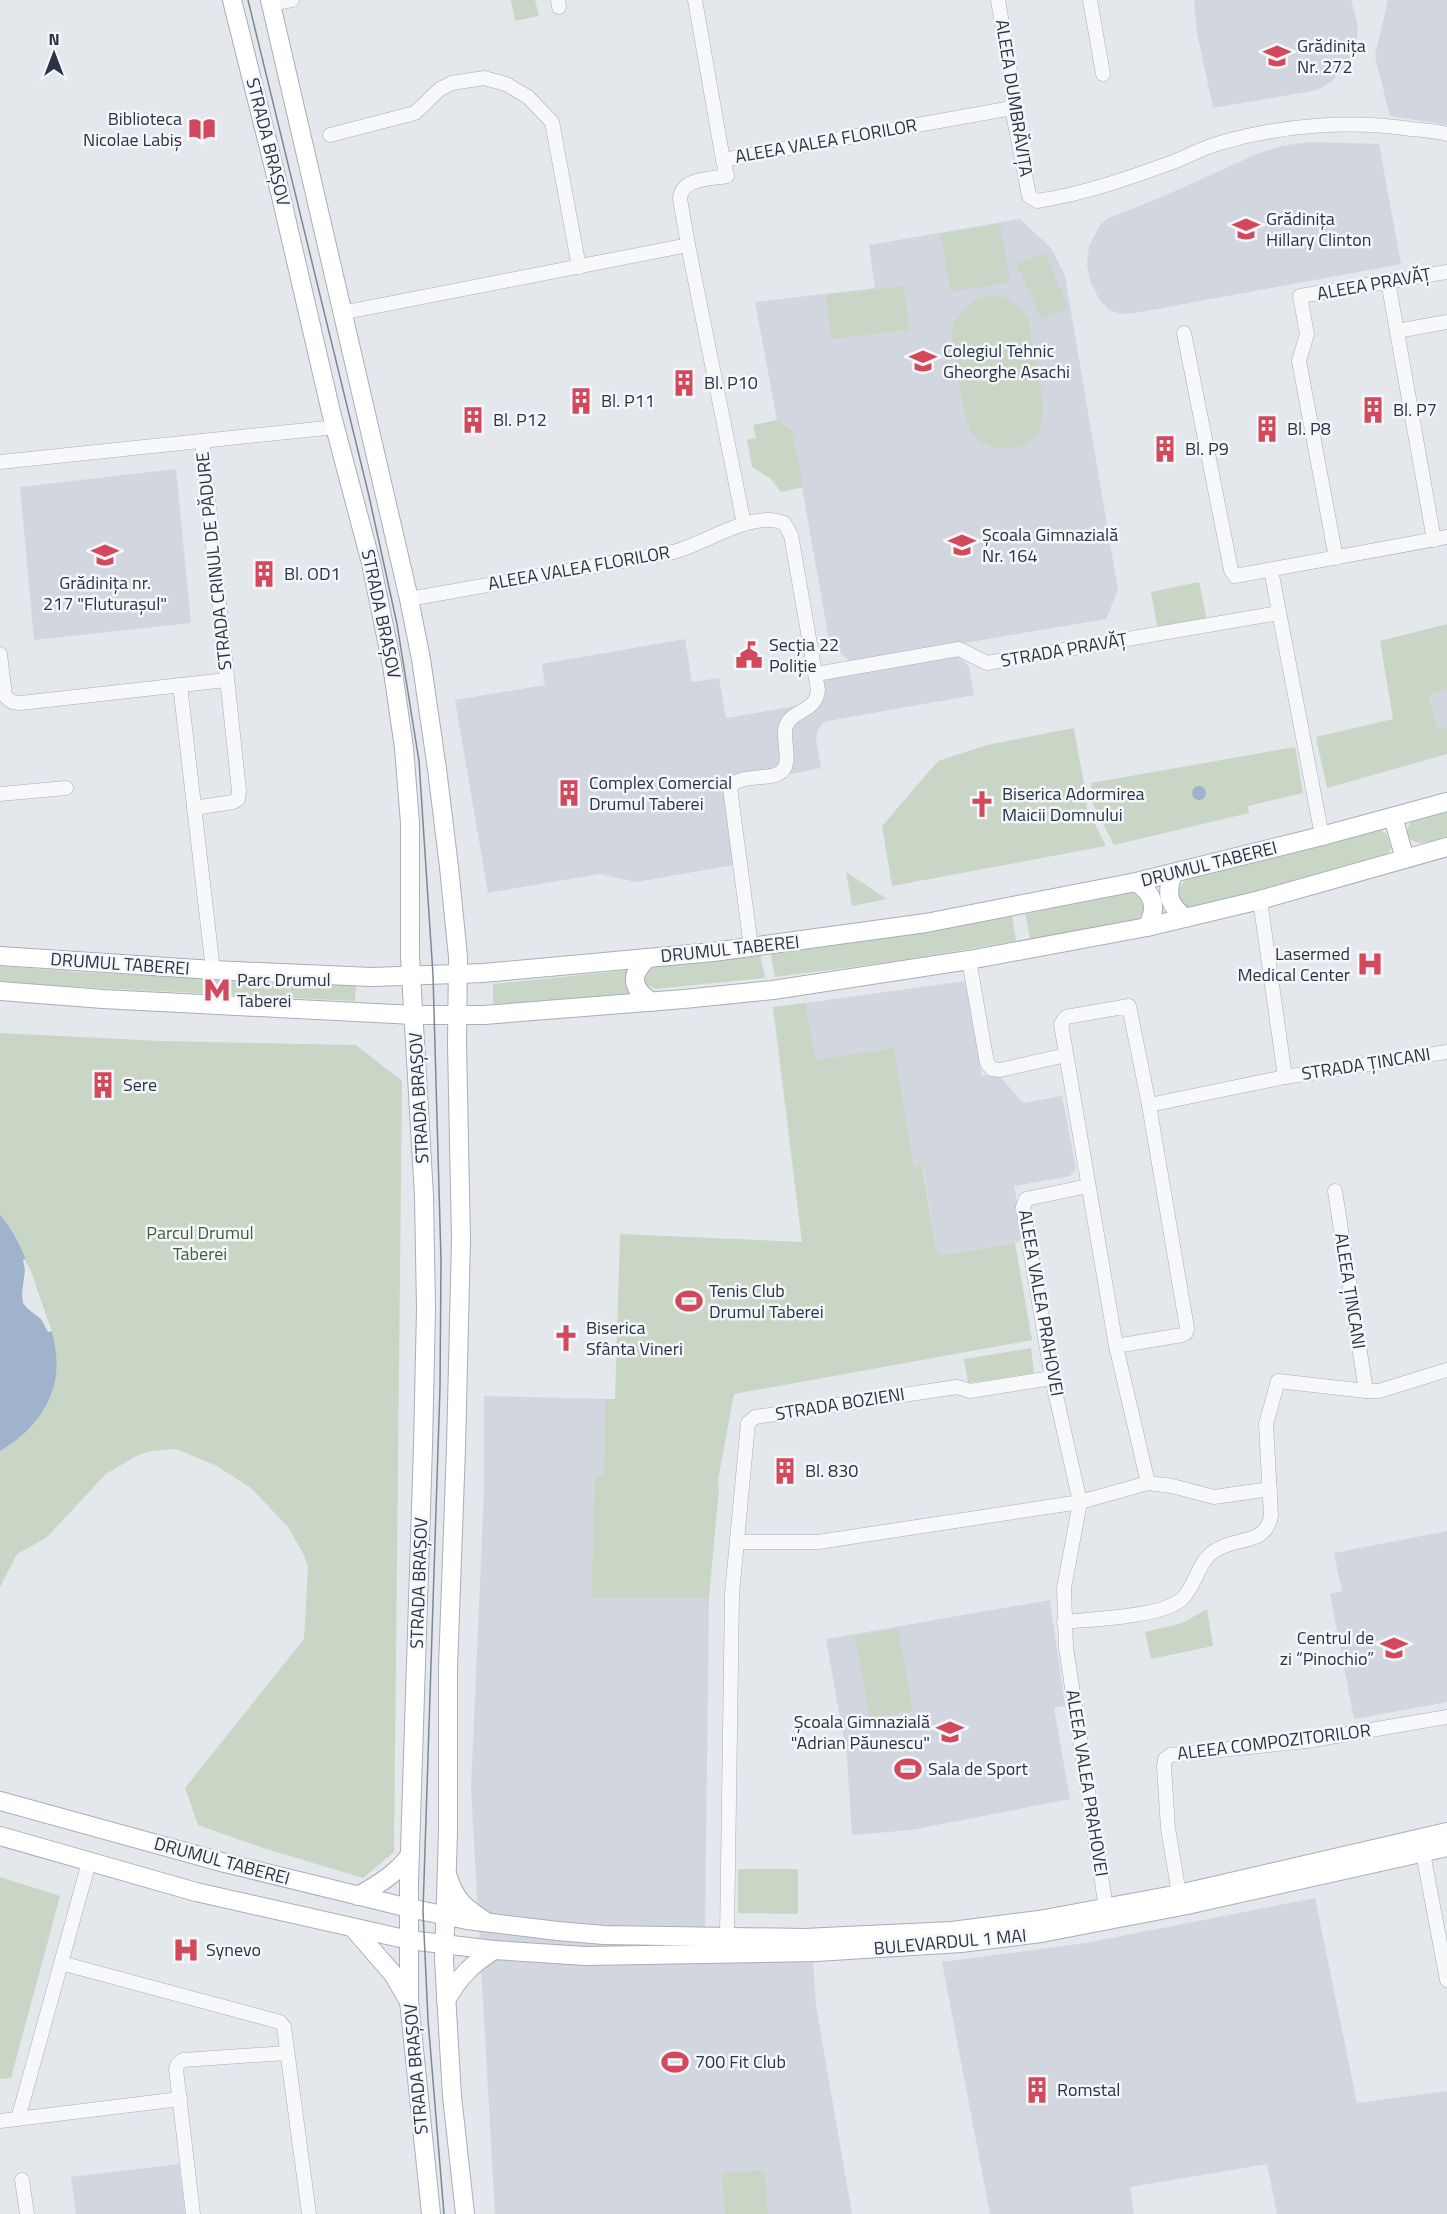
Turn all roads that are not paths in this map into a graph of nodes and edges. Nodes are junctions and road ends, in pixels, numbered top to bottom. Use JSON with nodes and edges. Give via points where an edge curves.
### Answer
{"nodes":[{"id":1,"x":232,"y":0,"type":"edge"},
{"id":2,"x":292,"y":0,"type":"edge"},
{"id":3,"x":695,"y":0,"type":"edge"},
{"id":4,"x":998,"y":0,"type":"edge"},
{"id":5,"x":1090,"y":0,"type":"edge"},
{"id":6,"x":270,"y":2,"type":"edge"},
{"id":7,"x":1103,"y":74,"type":"dead end"},
{"id":8,"x":1012,"y":108,"type":"junction"},
{"id":9,"x":1447,"y":134,"type":"edge"},
{"id":10,"x":330,"y":135,"type":"dead end"},
{"id":11,"x":723,"y":160,"type":"junction"},
{"id":12,"x":688,"y":245,"type":"junction"},
{"id":13,"x":579,"y":267,"type":"junction"},
{"id":14,"x":1447,"y":272,"type":"edge"},
{"id":15,"x":1388,"y":281,"type":"junction"},
{"id":16,"x":341,"y":312,"type":"junction"},
{"id":17,"x":1447,"y":322,"type":"edge"},
{"id":18,"x":1397,"y":331,"type":"junction"},
{"id":19,"x":1184,"y":333,"type":"dead end"},
{"id":20,"x":336,"y":428,"type":"junction"},
{"id":21,"x":202,"y":441,"type":"junction"},
{"id":22,"x":0,"y":462,"type":"edge"},
{"id":23,"x":744,"y":524,"type":"junction"},
{"id":24,"x":1440,"y":538,"type":"edge"},
{"id":25,"x":1336,"y":558,"type":"junction"},
{"id":26,"x":1271,"y":570,"type":"junction"},
{"id":27,"x":409,"y":599,"type":"junction"},
{"id":28,"x":1279,"y":613,"type":"junction"},
{"id":29,"x":0,"y":654,"type":"edge"},
{"id":30,"x":816,"y":674,"type":"junction"},
{"id":31,"x":226,"y":680,"type":"junction"},
{"id":32,"x":180,"y":685,"type":"junction"},
{"id":33,"x":66,"y":789,"type":"dead end"},
{"id":34,"x":0,"y":794,"type":"edge"},
{"id":35,"x":1447,"y":802,"type":"edge"},
{"id":36,"x":194,"y":808,"type":"junction"},
{"id":37,"x":1393,"y":817,"type":"junction"},
{"id":38,"x":1322,"y":836,"type":"junction"},
{"id":39,"x":1447,"y":847,"type":"edge"},
{"id":40,"x":1405,"y":859,"type":"junction"},
{"id":41,"x":1173,"y":874,"type":"junction"},
{"id":42,"x":1136,"y":882,"type":"junction"},
{"id":43,"x":1260,"y":900,"type":"junction"},
{"id":44,"x":1186,"y":918,"type":"junction"},
{"id":45,"x":1147,"y":927,"type":"junction"},
{"id":46,"x":751,"y":947,"type":"junction"},
{"id":47,"x":0,"y":956,"type":"edge"},
{"id":48,"x":648,"y":958,"type":"junction"},
{"id":49,"x":969,"y":960,"type":"junction"},
{"id":50,"x":213,"y":970,"type":"junction"},
{"id":51,"x":458,"y":974,"type":"junction"},
{"id":52,"x":412,"y":976,"type":"junction"},
{"id":53,"x":0,"y":992,"type":"edge"},
{"id":54,"x":652,"y":1002,"type":"junction"},
{"id":55,"x":414,"y":1015,"type":"junction"},
{"id":56,"x":458,"y":1015,"type":"junction"},
{"id":57,"x":1447,"y":1052,"type":"edge"},
{"id":58,"x":1066,"y":1055,"type":"junction"},
{"id":59,"x":1285,"y":1077,"type":"junction"},
{"id":60,"x":1149,"y":1105,"type":"junction"},
{"id":61,"x":1088,"y":1186,"type":"junction"},
{"id":62,"x":1335,"y":1191,"type":"dead end"},
{"id":63,"x":1116,"y":1346,"type":"junction"},
{"id":64,"x":1447,"y":1370,"type":"edge"},
{"id":65,"x":1052,"y":1378,"type":"junction"},
{"id":66,"x":1366,"y":1391,"type":"junction"},
{"id":67,"x":1148,"y":1483,"type":"junction"},
{"id":68,"x":1270,"y":1489,"type":"junction"},
{"id":69,"x":1080,"y":1502,"type":"junction"},
{"id":70,"x":738,"y":1542,"type":"junction"},
{"id":71,"x":1064,"y":1622,"type":"junction"},
{"id":72,"x":1447,"y":1716,"type":"edge"},
{"id":73,"x":0,"y":1801,"type":"edge"},
{"id":74,"x":1447,"y":1832,"type":"edge"},
{"id":75,"x":0,"y":1836,"type":"edge"},
{"id":76,"x":1447,"y":1847,"type":"edge"},
{"id":77,"x":1423,"y":1853,"type":"junction"},
{"id":78,"x":410,"y":1855,"type":"junction"},
{"id":79,"x":89,"y":1862,"type":"junction"},
{"id":80,"x":446,"y":1872,"type":"junction"},
{"id":81,"x":1179,"y":1894,"type":"junction"},
{"id":82,"x":358,"y":1896,"type":"junction"},
{"id":83,"x":409,"y":1908,"type":"junction"},
{"id":84,"x":1106,"y":1908,"type":"junction"},
{"id":85,"x":445,"y":1916,"type":"junction"},
{"id":86,"x":486,"y":1923,"type":"junction"},
{"id":87,"x":353,"y":1928,"type":"junction"},
{"id":88,"x":727,"y":1936,"type":"junction"},
{"id":89,"x":409,"y":1940,"type":"junction"},
{"id":90,"x":444,"y":1945,"type":"junction"},
{"id":91,"x":494,"y":1950,"type":"junction"},
{"id":92,"x":61,"y":1963,"type":"junction"},
{"id":93,"x":1447,"y":1980,"type":"edge"},
{"id":94,"x":446,"y":2000,"type":"junction"},
{"id":95,"x":409,"y":2001,"type":"junction"},
{"id":96,"x":287,"y":2052,"type":"junction"},
{"id":97,"x":180,"y":2099,"type":"junction"},
{"id":98,"x":18,"y":2119,"type":"junction"},
{"id":99,"x":0,"y":2121,"type":"edge"},
{"id":100,"x":22,"y":2180,"type":"dead end"},
{"id":101,"x":27,"y":2214,"type":"edge"},
{"id":102,"x":193,"y":2214,"type":"edge"},
{"id":103,"x":309,"y":2214,"type":"edge"},
{"id":104,"x":431,"y":2214,"type":"edge"},
{"id":105,"x":465,"y":2214,"type":"edge"}],
"edges":[{"from":1,"to":20,"type":"main road","name":"STRADA BRAȘOV"},
{"from":2,"to":6,"type":"street"},
{"from":3,"to":11,"type":"street"},
{"from":4,"to":8,"type":"street","name":"ALEEA DUMBRĂVIȚA","via":[[1013,88]]},
{"from":5,"to":7,"type":"street"},
{"from":6,"to":16,"type":"main road","name":"STRADA BRAȘOV"},
{"from":8,"to":9,"type":"street","name":"ALEEA DUMBRĂVIȚA","via":[[1029,196],[1037,201],[1101,187],[1219,143],[1273,131],[1375,124]]},
{"from":8,"to":11,"type":"street","name":"ALEEA VALEA FLORILOR"},
{"from":10,"to":13,"type":"street","via":[[416,112],[452,83],[484,78],[506,84],[528,97],[552,122]]},
{"from":11,"to":12,"type":"street","name":"ALEEA VALEA FLORILOR","via":[[727,176],[688,184],[680,192]]},
{"from":12,"to":13,"type":"street"},
{"from":12,"to":23,"type":"street","name":"ALEEA VALEA FLORILOR"},
{"from":13,"to":16,"type":"street"},
{"from":14,"to":15,"type":"street","name":"ALEEA PRAVĂȚ"},
{"from":15,"to":18,"type":"street"},
{"from":15,"to":25,"type":"street","name":"ALEEA PRAVĂȚ","via":[[1300,296],[1307,334],[1299,361]]},
{"from":16,"to":27,"type":"main road","name":"STRADA BRAȘOV"},
{"from":17,"to":18,"type":"street"},
{"from":18,"to":24,"type":"street"},
{"from":19,"to":26,"type":"street","via":[[1232,573],[1238,576]]},
{"from":20,"to":21,"type":"street","name":"STRADA CRINUL DE PĂDURE"},
{"from":20,"to":52,"type":"main road","name":"STRADA BRAȘOV","via":[[379,599],[404,748],[410,823]]},
{"from":21,"to":22,"type":"street","name":"STRADA CRINUL DE PĂDURE"},
{"from":21,"to":31,"type":"street","name":"STRADA CRINUL DE PĂDURE"},
{"from":23,"to":27,"type":"street","name":"ALEEA VALEA FLORILOR","via":[[687,549]]},
{"from":23,"to":30,"type":"street","name":"ALEEA VALEA FLORILOR","via":[[776,520],[788,528]]},
{"from":24,"to":25,"type":"street"},
{"from":25,"to":26,"type":"street"},
{"from":26,"to":28,"type":"street"},
{"from":27,"to":51,"type":"main road","name":"STRADA BRAȘOV","via":[[442,812]]},
{"from":28,"to":30,"type":"street","name":"STRADA PRAVĂȚ","via":[[987,663],[959,650]]},
{"from":28,"to":38,"type":"street"},
{"from":29,"to":32,"type":"street","name":"STRADA CRINUL DE PĂDURE","via":[[5,696],[12,702]]},
{"from":30,"to":46,"type":"street","name":"ALEEA VALEA FLORILOR","via":[[819,690],[815,701],[786,725],[784,768],[778,774],[736,782],[730,788]]},
{"from":31,"to":32,"type":"street","name":"STRADA CRINUL DE PĂDURE"},
{"from":31,"to":36,"type":"street","name":"STRADA CRINUL DE PĂDURE","via":[[238,799]]},
{"from":32,"to":36,"type":"street"},
{"from":33,"to":34,"type":"street"},
{"from":35,"to":37,"type":"main road","name":"DRUMUL TABEREI"},
{"from":36,"to":50,"type":"street"},
{"from":37,"to":38,"type":"main road","name":"DRUMUL TABEREI"},
{"from":37,"to":40,"type":"main road"},
{"from":38,"to":41,"type":"main road","name":"DRUMUL TABEREI"},
{"from":39,"to":40,"type":"main road","name":"DRUMUL TABEREI"},
{"from":40,"to":43,"type":"main road","name":"DRUMUL TABEREI"},
{"from":41,"to":42,"type":"main road","name":"DRUMUL TABEREI"},
{"from":41,"to":44,"type":"main road","via":[[1169,899]]},
{"from":42,"to":45,"type":"main road","via":[[1154,902]]},
{"from":42,"to":46,"type":"main road","name":"DRUMUL TABEREI","via":[[926,923]]},
{"from":43,"to":44,"type":"main road","name":"DRUMUL TABEREI"},
{"from":43,"to":59,"type":"street","name":"STRADA ȚINCANI"},
{"from":44,"to":45,"type":"main road","name":"DRUMUL TABEREI"},
{"from":45,"to":49,"type":"main road","name":"DRUMUL TABEREI"},
{"from":46,"to":48,"type":"main road","name":"DRUMUL TABEREI"},
{"from":47,"to":50,"type":"main road","name":"DRUMUL TABEREI"},
{"from":48,"to":51,"type":"main road","name":"DRUMUL TABEREI"},
{"from":48,"to":54,"type":"main road","via":[[638,968],[635,981],[640,994]]},
{"from":49,"to":54,"type":"main road","name":"DRUMUL TABEREI","via":[[773,990]]},
{"from":49,"to":58,"type":"street","via":[[987,1063],[992,1069]]},
{"from":50,"to":52,"type":"main road","name":"DRUMUL TABEREI"},
{"from":51,"to":52,"type":"main road","name":"DRUMUL TABEREI"},
{"from":51,"to":56,"type":"main road","name":"STRADA BRAȘOV"},
{"from":52,"to":55,"type":"main road","name":"STRADA BRAȘOV"},
{"from":53,"to":55,"type":"main road","name":"DRUMUL TABEREI"},
{"from":54,"to":56,"type":"main road","name":"DRUMUL TABEREI"},
{"from":55,"to":56,"type":"main road","name":"DRUMUL TABEREI"},
{"from":55,"to":78,"type":"main road","name":"STRADA BRAȘOV","via":[[426,1309]]},
{"from":56,"to":80,"type":"main road","name":"STRADA BRAȘOV","via":[[461,1239]]},
{"from":57,"to":59,"type":"street","name":"STRADA ȚINCANI"},
{"from":58,"to":60,"type":"street","via":[[1062,1020],[1129,1006]]},
{"from":58,"to":61,"type":"street"},
{"from":59,"to":60,"type":"street","name":"STRADA ȚINCANI"},
{"from":60,"to":63,"type":"street","via":[[1186,1333]]},
{"from":61,"to":63,"type":"street"},
{"from":61,"to":65,"type":"street","name":"ALEEA VALEA PRAHOVEI","via":[[1024,1202]]},
{"from":62,"to":66,"type":"street","name":"ALEEA ȚINCANI"},
{"from":63,"to":67,"type":"street"},
{"from":64,"to":66,"type":"street","via":[[1379,1391]]},
{"from":65,"to":69,"type":"street","name":"ALEEA VALEA PRAHOVEI"},
{"from":65,"to":70,"type":"street","name":"STRADA BOZIENI","via":[[970,1391],[957,1387],[751,1420],[746,1426]]},
{"from":66,"to":68,"type":"street","via":[[1278,1381],[1266,1424]]},
{"from":67,"to":68,"type":"street","via":[[1214,1497]]},
{"from":67,"to":69,"type":"street"},
{"from":68,"to":71,"type":"street","via":[[1271,1516],[1263,1534],[1213,1551],[1182,1599],[1161,1609]]},
{"from":69,"to":70,"type":"street","via":[[818,1542]]},
{"from":69,"to":71,"type":"street","name":"ALEEA VALEA PRAHOVEI","via":[[1064,1588]]},
{"from":70,"to":88,"type":"street","name":"STRADA BOZIENI","via":[[732,1594]]},
{"from":71,"to":84,"type":"street","name":"ALEEA VALEA PRAHOVEI"},
{"from":72,"to":81,"type":"street","name":"ALEEA COMPOZITORILOR","via":[[1307,1741],[1171,1755],[1165,1759],[1164,1776]]},
{"from":73,"to":82,"type":"main road","name":"DRUMUL TABEREI"},
{"from":74,"to":81,"type":"main road","name":"BULEVARDUL 1 MAI"},
{"from":75,"to":79,"type":"main road","name":"DRUMUL TABEREI"},
{"from":76,"to":77,"type":"main road","name":"BULEVARDUL 1 MAI"},
{"from":77,"to":91,"type":"main road","name":"BULEVARDUL 1 MAI","via":[[1131,1917],[961,1943],[765,1954],[585,1956]]},
{"from":77,"to":93,"type":"street"},
{"from":78,"to":82,"type":"main road","via":[[400,1869]]},
{"from":78,"to":83,"type":"main road","name":"STRADA BRAȘOV"},
{"from":79,"to":87,"type":"main road","name":"DRUMUL TABEREI","via":[[196,1892]]},
{"from":79,"to":92,"type":"street"},
{"from":80,"to":85,"type":"main road","name":"STRADA BRAȘOV"},
{"from":80,"to":86,"type":"main road","via":[[452,1892]]},
{"from":81,"to":84,"type":"main road","name":"BULEVARDUL 1 MAI"},
{"from":82,"to":83,"type":"main road","name":"DRUMUL TABEREI"},
{"from":83,"to":85,"type":"main road","name":"DRUMUL TABEREI"},
{"from":83,"to":89,"type":"main road","name":"STRADA BRAȘOV"},
{"from":84,"to":88,"type":"main road","name":"BULEVARDUL 1 MAI","via":[[952,1931],[804,1938]]},
{"from":85,"to":86,"type":"main road","name":"BULEVARDUL 1 MAI"},
{"from":85,"to":90,"type":"main road","name":"STRADA BRAȘOV"},
{"from":86,"to":88,"type":"main road","name":"BULEVARDUL 1 MAI","via":[[580,1933]]},
{"from":87,"to":89,"type":"main road","name":"DRUMUL TABEREI"},
{"from":87,"to":95,"type":"main road","via":[[393,1974]]},
{"from":89,"to":90,"type":"main road","name":"DRUMUL TABEREI"},
{"from":89,"to":95,"type":"main road","name":"STRADA BRAȘOV"},
{"from":90,"to":91,"type":"main road","name":"BULEVARDUL 1 MAI"},
{"from":90,"to":94,"type":"main road","name":"STRADA BRAȘOV"},
{"from":91,"to":94,"type":"main road","via":[[469,1968]]},
{"from":92,"to":96,"type":"street","via":[[276,2020],[284,2027]]},
{"from":92,"to":98,"type":"street"},
{"from":94,"to":105,"type":"main road","name":"STRADA BRAȘOV"},
{"from":95,"to":104,"type":"main road","name":"STRADA BRAȘOV"},
{"from":96,"to":97,"type":"street","via":[[183,2060],[176,2069]]},
{"from":96,"to":103,"type":"street"},
{"from":97,"to":98,"type":"street"},
{"from":97,"to":102,"type":"street"},
{"from":98,"to":99,"type":"street"},
{"from":100,"to":101,"type":"street"}]}
